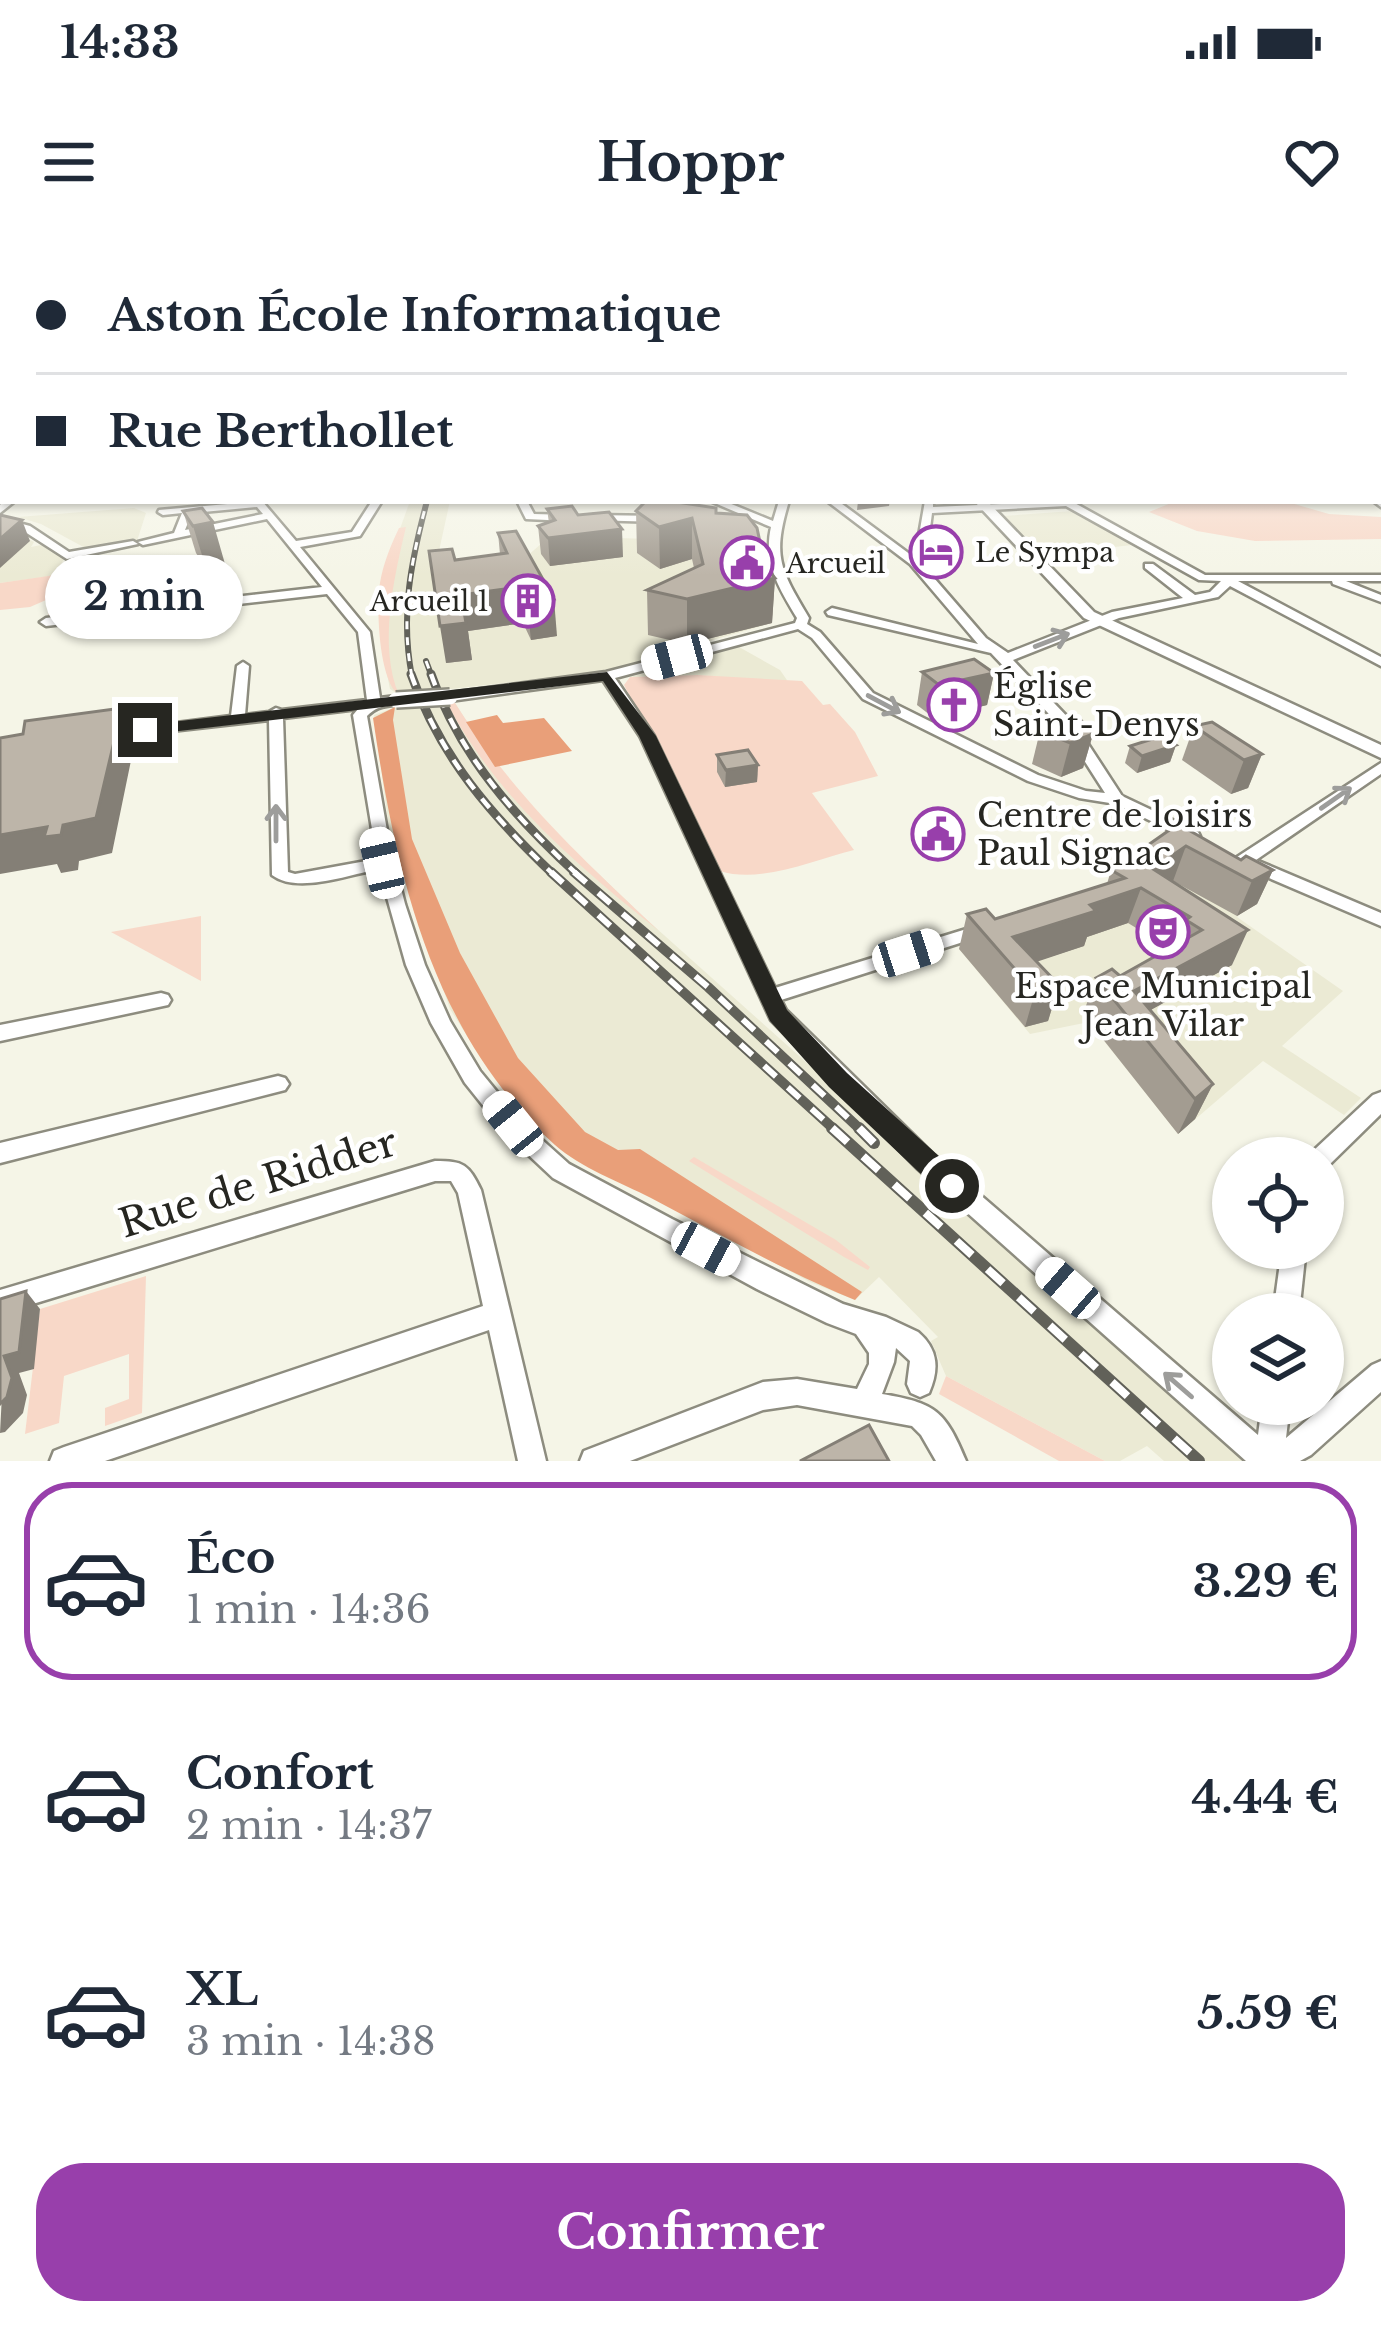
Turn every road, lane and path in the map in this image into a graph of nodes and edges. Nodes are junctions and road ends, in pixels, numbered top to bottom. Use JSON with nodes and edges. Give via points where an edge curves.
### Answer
{"nodes":[{"id":1,"x":240,"y":504,"type":"edge"},
{"id":2,"x":259,"y":504,"type":"edge"},
{"id":3,"x":375,"y":504,"type":"edge"},
{"id":4,"x":522,"y":504,"type":"edge"},
{"id":5,"x":721,"y":504,"type":"edge"},
{"id":6,"x":783,"y":504,"type":"edge"},
{"id":7,"x":836,"y":504,"type":"edge"},
{"id":8,"x":983,"y":504,"type":"edge"},
{"id":9,"x":1068,"y":504,"type":"edge"},
{"id":10,"x":929,"y":506,"type":"edge"},
{"id":11,"x":188,"y":510,"type":"junction"},
{"id":12,"x":163,"y":512,"type":"dead end"},
{"id":13,"x":0,"y":516,"type":"edge"},
{"id":14,"x":269,"y":517,"type":"junction"},
{"id":15,"x":749,"y":517,"type":"junction"},
{"id":16,"x":666,"y":519,"type":"edge"},
{"id":17,"x":731,"y":520,"type":"edge"},
{"id":18,"x":774,"y":525,"type":"junction"},
{"id":19,"x":178,"y":536,"type":"junction"},
{"id":20,"x":293,"y":544,"type":"junction"},
{"id":21,"x":914,"y":562,"type":"junction"},
{"id":22,"x":1149,"y":566,"type":"dead end"},
{"id":23,"x":91,"y":568,"type":"dead end"},
{"id":24,"x":1325,"y":578,"type":"junction"},
{"id":25,"x":1381,"y":578,"type":"edge"},
{"id":26,"x":1228,"y":581,"type":"junction"},
{"id":27,"x":330,"y":590,"type":"junction"},
{"id":28,"x":1192,"y":599,"type":"junction"},
{"id":29,"x":1381,"y":599,"type":"edge"},
{"id":30,"x":832,"y":612,"type":"dead end"},
{"id":31,"x":126,"y":613,"type":"junction"},
{"id":32,"x":1100,"y":621,"type":"junction"},
{"id":33,"x":800,"y":626,"type":"junction"},
{"id":34,"x":41,"y":643,"type":"dead end"},
{"id":35,"x":1001,"y":656,"type":"junction"},
{"id":36,"x":1381,"y":662,"type":"edge"},
{"id":37,"x":243,"y":666,"type":"dead end"},
{"id":38,"x":607,"y":676,"type":"junction"},
{"id":39,"x":374,"y":701,"type":"junction"},
{"id":40,"x":276,"y":712,"type":"junction"},
{"id":41,"x":238,"y":717,"type":"junction"},
{"id":42,"x":90,"y":738,"type":"edge"},
{"id":43,"x":1381,"y":752,"type":"edge"},
{"id":44,"x":1381,"y":766,"type":"edge"},
{"id":45,"x":1116,"y":799,"type":"junction"},
{"id":46,"x":1208,"y":845,"type":"edge"},
{"id":47,"x":382,"y":863,"type":"junction"},
{"id":48,"x":1381,"y":920,"type":"edge"},
{"id":49,"x":1002,"y":923,"type":"edge"},
{"id":50,"x":769,"y":997,"type":"junction"},
{"id":51,"x":161,"y":1000,"type":"dead end"},
{"id":52,"x":0,"y":1034,"type":"edge"},
{"id":53,"x":278,"y":1084,"type":"dead end"},
{"id":54,"x":1381,"y":1102,"type":"edge"},
{"id":55,"x":1344,"y":1137,"type":"edge"},
{"id":56,"x":0,"y":1154,"type":"edge"},
{"id":57,"x":0,"y":1302,"type":"edge"},
{"id":58,"x":495,"y":1315,"type":"junction"},
{"id":59,"x":866,"y":1328,"type":"junction"},
{"id":60,"x":1381,"y":1374,"type":"edge"},
{"id":61,"x":916,"y":1397,"type":"junction"},
{"id":62,"x":865,"y":1403,"type":"junction"},
{"id":63,"x":1274,"y":1425,"type":"edge"},
{"id":64,"x":64,"y":1461,"type":"edge"},
{"id":65,"x":532,"y":1461,"type":"edge"},
{"id":66,"x":594,"y":1461,"type":"edge"},
{"id":67,"x":952,"y":1461,"type":"edge"},
{"id":68,"x":1270,"y":1461,"type":"edge"}],
"edges":[{"from":1,"to":11,"type":"street"},
{"from":2,"to":14,"type":"street"},
{"from":3,"to":20,"type":"street","via":[[356,534]]},
{"from":4,"to":16,"type":"street","via":[[535,518]]},
{"from":5,"to":15,"type":"street"},
{"from":6,"to":18,"type":"street"},
{"from":7,"to":21,"type":"street"},
{"from":8,"to":10,"type":"street"},
{"from":8,"to":32,"type":"main road"},
{"from":9,"to":26,"type":"street","via":[[1187,572]]},
{"from":10,"to":21,"type":"street"},
{"from":11,"to":12,"type":"street"},
{"from":11,"to":19,"type":"street"},
{"from":13,"to":19,"type":"street","via":[[66,555]]},
{"from":14,"to":19,"type":"street"},
{"from":14,"to":20,"type":"street"},
{"from":15,"to":17,"type":"street"},
{"from":15,"to":18,"type":"street"},
{"from":18,"to":33,"type":"street","via":[[772,561]]},
{"from":20,"to":27,"type":"street"},
{"from":21,"to":35,"type":"street"},
{"from":22,"to":28,"type":"street"},
{"from":23,"to":31,"type":"street","via":[[113,584]]},
{"from":24,"to":25,"type":"street"},
{"from":24,"to":26,"type":"street"},
{"from":24,"to":29,"type":"street"},
{"from":26,"to":28,"type":"street","via":[[1218,593]]},
{"from":26,"to":36,"type":"street"},
{"from":27,"to":31,"type":"street"},
{"from":27,"to":39,"type":"street","via":[[364,632]]},
{"from":28,"to":32,"type":"street"},
{"from":30,"to":35,"type":"street"},
{"from":31,"to":34,"type":"street","via":[[48,622]]},
{"from":35,"to":32,"type":"street","one_way":true},
{"from":32,"to":43,"type":"main road"},
{"from":33,"to":38,"type":"street"},
{"from":33,"to":45,"type":"street","one_way":true,"via":[[868,696],[1033,778]]},
{"from":35,"to":45,"type":"street","via":[[1072,730]]},
{"from":37,"to":41,"type":"street"},
{"from":38,"to":39,"type":"street","bridge":true},
{"from":38,"to":50,"type":"street","via":[[647,736]]},
{"from":39,"to":40,"type":"street"},
{"from":39,"to":47,"type":"street","via":[[360,715]]},
{"from":40,"to":41,"type":"street"},
{"from":47,"to":40,"type":"street","one_way":true,"via":[[294,880],[280,875]]},
{"from":41,"to":42,"type":"street"},
{"from":48,"to":44,"type":"street","one_way":true,"via":[[1237,858]]},
{"from":45,"to":46,"type":"street"},
{"from":47,"to":59,"type":"street","via":[[444,1034],[531,1145],[579,1180]]},
{"from":49,"to":50,"type":"street"},
{"from":68,"to":50,"type":"street","one_way":true,"via":[[909,1147],[813,1054]]},
{"from":51,"to":52,"type":"street"},
{"from":53,"to":56,"type":"street"},
{"from":54,"to":55,"type":"street"},
{"from":57,"to":58,"type":"street","name":"Rue de Ridder","via":[[446,1170],[467,1183]]},
{"from":58,"to":64,"type":"street"},
{"from":58,"to":65,"type":"street","name":"Rue de Ridder"},
{"from":59,"to":61,"type":"street","via":[[922,1352]]},
{"from":59,"to":62,"type":"street","via":[[883,1348]]},
{"from":60,"to":68,"type":"street","via":[[1301,1445]]},
{"from":61,"to":62,"type":"street"},
{"from":61,"to":67,"type":"street"},
{"from":62,"to":66,"type":"street","via":[[775,1393]]},
{"from":63,"to":68,"type":"street"}]}
